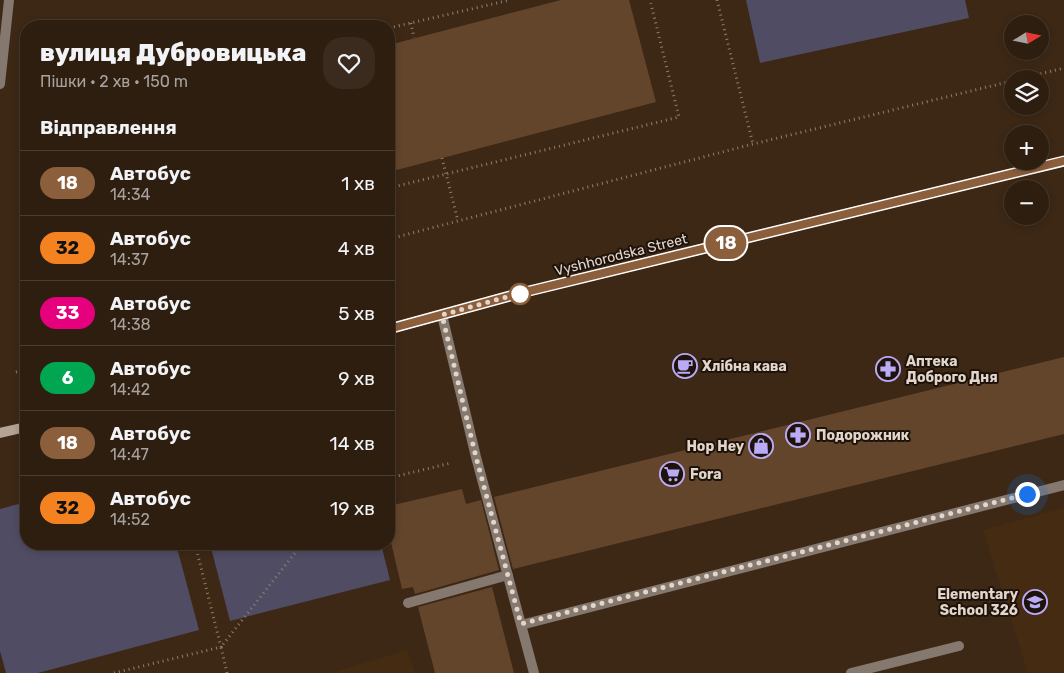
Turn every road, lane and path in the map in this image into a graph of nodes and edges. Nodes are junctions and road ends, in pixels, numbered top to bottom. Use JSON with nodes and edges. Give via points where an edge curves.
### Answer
{"nodes":[{"id":1,"x":9,"y":0,"type":"edge"},
{"id":2,"x":510,"y":0,"type":"edge"},
{"id":3,"x":650,"y":0,"type":"edge"},
{"id":4,"x":717,"y":0,"type":"edge"},
{"id":5,"x":411,"y":23,"type":"junction"},
{"id":6,"x":395,"y":27,"type":"edge"},
{"id":7,"x":414,"y":38,"type":"dead end"},
{"id":8,"x":1064,"y":68,"type":"edge"},
{"id":9,"x":1049,"y":72,"type":"edge"},
{"id":10,"x":1004,"y":83,"type":"edge"},
{"id":11,"x":0,"y":84,"type":"edge"},
{"id":12,"x":753,"y":144,"type":"junction"},
{"id":13,"x":442,"y":158,"type":"dead end"},
{"id":14,"x":1064,"y":161,"type":"edge"},
{"id":15,"x":446,"y":174,"type":"junction"},
{"id":16,"x":395,"y":187,"type":"edge"},
{"id":17,"x":458,"y":221,"type":"junction"},
{"id":18,"x":395,"y":237,"type":"edge"},
{"id":19,"x":442,"y":315,"type":"junction"},
{"id":20,"x":395,"y":327,"type":"edge"},
{"id":21,"x":20,"y":371,"type":"edge"},
{"id":22,"x":16,"y":372,"type":"dead end"},
{"id":23,"x":20,"y":428,"type":"edge"},
{"id":24,"x":0,"y":433,"type":"edge"},
{"id":25,"x":476,"y":457,"type":"junction"},
{"id":26,"x":395,"y":477,"type":"edge"},
{"id":27,"x":1064,"y":485,"type":"edge"},
{"id":28,"x":197,"y":550,"type":"edge"},
{"id":29,"x":297,"y":550,"type":"edge"},
{"id":30,"x":508,"y":575,"type":"junction"},
{"id":31,"x":408,"y":603,"type":"dead end"},
{"id":32,"x":521,"y":624,"type":"junction"},
{"id":33,"x":221,"y":646,"type":"junction"},
{"id":34,"x":959,"y":646,"type":"dead end"},
{"id":35,"x":114,"y":673,"type":"edge"},
{"id":36,"x":228,"y":673,"type":"edge"},
{"id":37,"x":534,"y":673,"type":"edge"},
{"id":38,"x":851,"y":673,"type":"edge"}],
"edges":[{"from":1,"to":11,"type":"street"},
{"from":2,"to":5,"type":"path"},
{"from":3,"to":15,"type":"path","via":[[679,116]]},
{"from":4,"to":12,"type":"path"},
{"from":5,"to":6,"type":"path"},
{"from":5,"to":7,"type":"path"},
{"from":8,"to":9,"type":"path"},
{"from":10,"to":12,"type":"path"},
{"from":12,"to":17,"type":"path"},
{"from":13,"to":15,"type":"path"},
{"from":14,"to":19,"type":"main road","name":"Vyshhorodska Street"},
{"from":15,"to":16,"type":"path"},
{"from":15,"to":17,"type":"path"},
{"from":17,"to":18,"type":"path"},
{"from":19,"to":20,"type":"main road","name":"Vyshhorodska Street"},
{"from":19,"to":25,"type":"street"},
{"from":21,"to":22,"type":"path"},
{"from":23,"to":24,"type":"main road"},
{"from":25,"to":26,"type":"path"},
{"from":25,"to":30,"type":"street"},
{"from":27,"to":32,"type":"street"},
{"from":28,"to":33,"type":"path"},
{"from":29,"to":33,"type":"path"},
{"from":30,"to":31,"type":"street"},
{"from":30,"to":32,"type":"street"},
{"from":32,"to":37,"type":"street"},
{"from":33,"to":35,"type":"path"},
{"from":33,"to":36,"type":"path"},
{"from":34,"to":38,"type":"street"}]}
